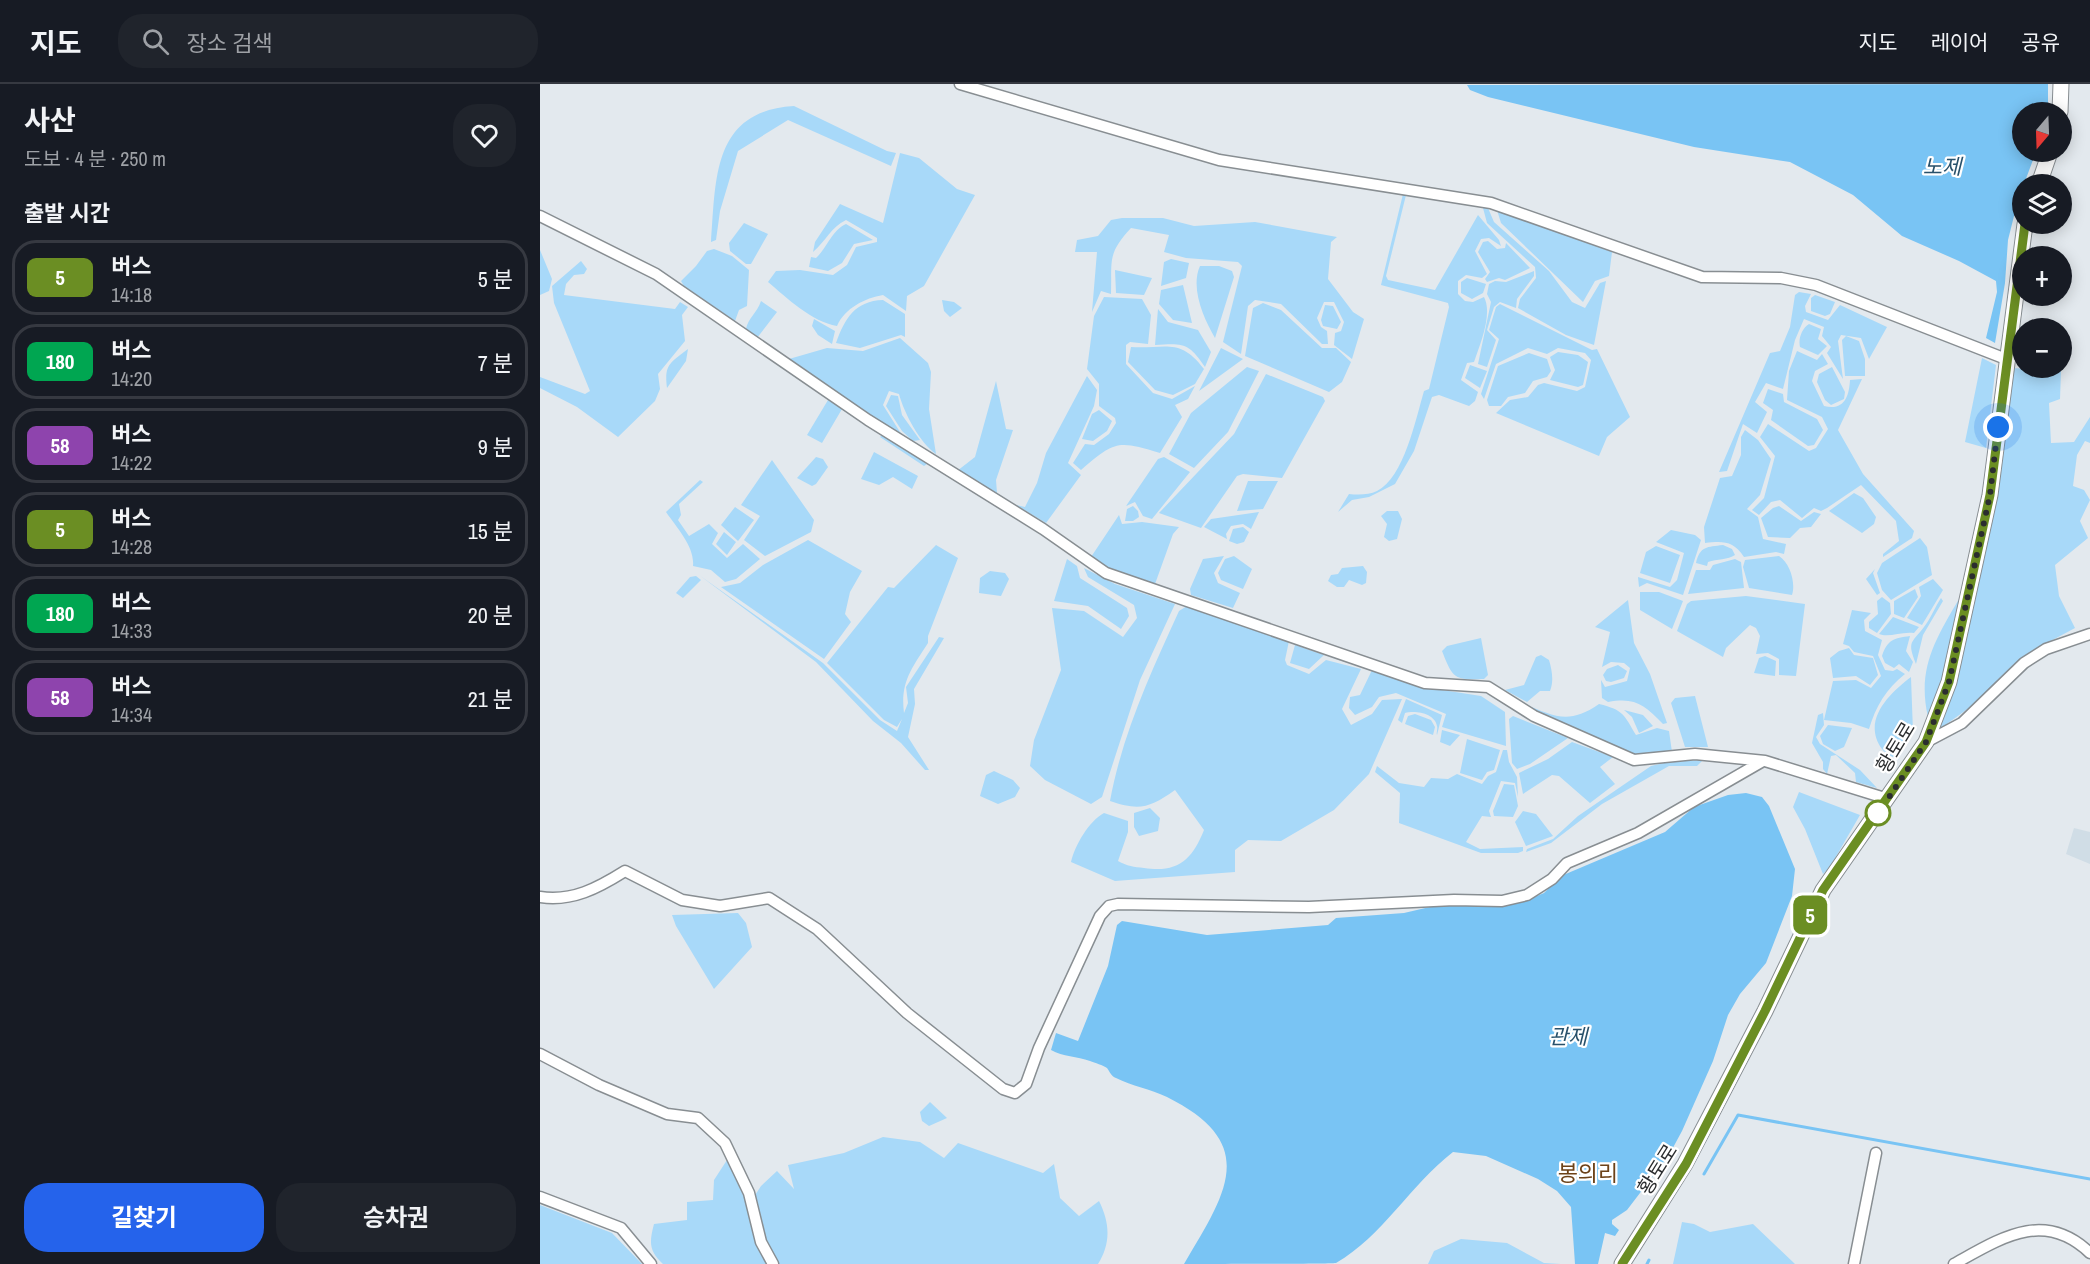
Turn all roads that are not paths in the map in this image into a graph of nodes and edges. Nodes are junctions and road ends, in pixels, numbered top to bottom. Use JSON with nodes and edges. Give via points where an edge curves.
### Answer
{"nodes":[{"id":1,"x":960,"y":84,"type":"edge"},
{"id":2,"x":2061,"y":84,"type":"edge"},
{"id":3,"x":2060,"y":102,"type":"edge"},
{"id":4,"x":540,"y":216,"type":"edge"},
{"id":5,"x":2024,"y":234,"type":"edge"},
{"id":6,"x":2006,"y":359,"type":"junction"},
{"id":7,"x":2090,"y":634,"type":"edge"},
{"id":8,"x":1926,"y":742,"type":"junction"},
{"id":9,"x":1763,"y":761,"type":"junction"},
{"id":10,"x":1888,"y":799,"type":"junction"},
{"id":11,"x":540,"y":897,"type":"edge"},
{"id":12,"x":540,"y":1054,"type":"edge"},
{"id":13,"x":1876,"y":1153,"type":"dead end"},
{"id":14,"x":540,"y":1197,"type":"edge"},
{"id":15,"x":2090,"y":1253,"type":"edge"},
{"id":16,"x":651,"y":1264,"type":"edge"},
{"id":17,"x":772,"y":1264,"type":"edge"},
{"id":18,"x":1622,"y":1264,"type":"edge"},
{"id":19,"x":1854,"y":1264,"type":"edge"},
{"id":20,"x":1954,"y":1264,"type":"edge"}],
"edges":[{"from":1,"to":6,"type":"street","via":[[1219,160],[1491,203],[1702,277],[1781,278],[1816,285]]},
{"from":2,"to":3,"type":"main road"},
{"from":4,"to":9,"type":"street","via":[[656,274],[867,420],[1043,529],[1106,573],[1425,683],[1488,687],[1534,716],[1634,760],[1695,754]]},
{"from":5,"to":6,"type":"main road","name":"황토로"},
{"from":6,"to":8,"type":"main road","name":"황토로","via":[[1990,495],[1949,682]]},
{"from":7,"to":8,"type":"street","via":[[2046,649],[2024,663],[1962,723]]},
{"from":8,"to":10,"type":"main road","name":"황토로"},
{"from":9,"to":10,"type":"street"},
{"from":9,"to":11,"type":"street","via":[[1638,833],[1567,863],[1527,896],[1502,901],[1309,907],[1109,906],[1100,916],[1026,1084],[1015,1093],[1003,1089],[907,1013],[817,929],[768,897],[720,906],[682,900],[625,871],[595,890],[556,900]]},
{"from":10,"to":18,"type":"main road","name":"황토로","via":[[1823,890],[1686,1164]]},
{"from":12,"to":17,"type":"street","via":[[667,1114],[698,1118],[725,1143],[749,1193],[760,1242]]},
{"from":13,"to":19,"type":"street"},
{"from":14,"to":16,"type":"street","via":[[621,1228]]},
{"from":15,"to":20,"type":"street","via":[[2074,1238],[2038,1229],[2002,1238]]}]}
